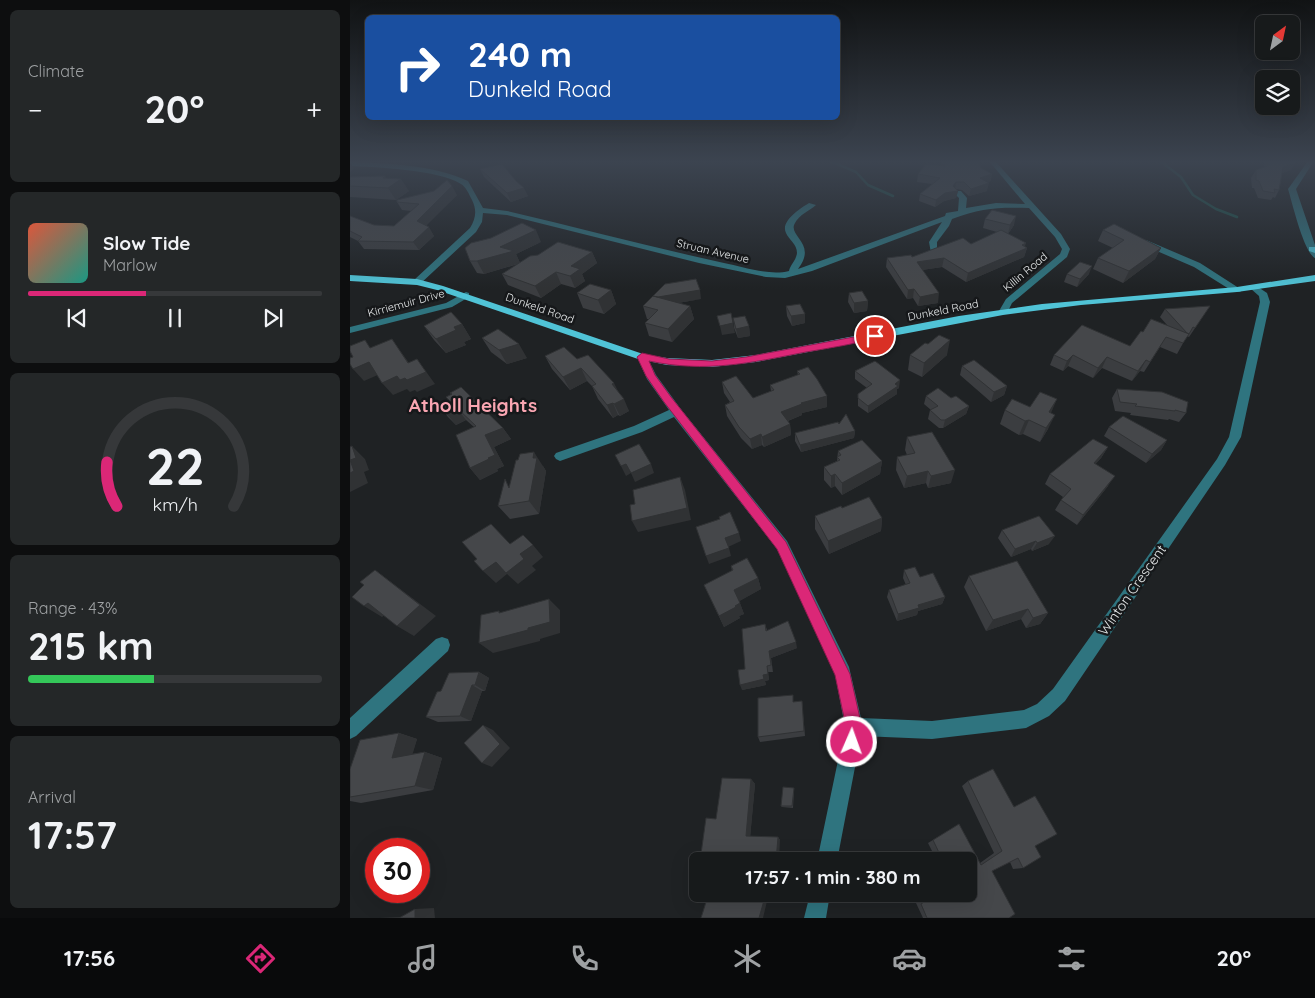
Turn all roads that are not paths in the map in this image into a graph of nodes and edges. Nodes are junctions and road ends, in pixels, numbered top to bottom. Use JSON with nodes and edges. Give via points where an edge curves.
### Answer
{"nodes":[{"id":1,"x":477,"y":204,"type":"edge"},
{"id":2,"x":963,"y":204,"type":"edge"},
{"id":3,"x":1297,"y":204,"type":"edge"},
{"id":4,"x":812,"y":205,"type":"dead end"},
{"id":5,"x":1031,"y":206,"type":"joint"},
{"id":6,"x":480,"y":210,"type":"junction"},
{"id":7,"x":962,"y":211,"type":"junction"},
{"id":8,"x":949,"y":215,"type":"junction"},
{"id":9,"x":1141,"y":241,"type":"edge"},
{"id":10,"x":1314,"y":251,"type":"edge"},
{"id":11,"x":934,"y":252,"type":"edge"},
{"id":12,"x":793,"y":274,"type":"junction"},
{"id":13,"x":350,"y":278,"type":"edge"},
{"id":14,"x":1315,"y":278,"type":"edge"},
{"id":15,"x":417,"y":282,"type":"junction"},
{"id":16,"x":1256,"y":288,"type":"junction"},
{"id":17,"x":1238,"y":290,"type":"junction"},
{"id":18,"x":466,"y":295,"type":"junction"},
{"id":19,"x":1004,"y":311,"type":"junction"},
{"id":20,"x":350,"y":330,"type":"edge"},
{"id":21,"x":642,"y":357,"type":"junction"},
{"id":22,"x":676,"y":411,"type":"junction"},
{"id":23,"x":560,"y":456,"type":"dead end"},
{"id":24,"x":442,"y":644,"type":"dead end"},
{"id":25,"x":854,"y":727,"type":"junction"},
{"id":26,"x":350,"y":730,"type":"edge"},
{"id":27,"x":829,"y":852,"type":"edge"},
{"id":28,"x":818,"y":902,"type":"edge"},
{"id":29,"x":815,"y":918,"type":"edge"}],
"edges":[{"from":1,"to":6,"type":"street"},
{"from":2,"to":7,"type":"street"},
{"from":3,"to":10,"type":"street"},
{"from":4,"to":12,"type":"street","via":[[798,214],[789,227],[802,254]]},
{"from":5,"to":7,"type":"street","name":"Struan Avenue","via":[[987,205]]},
{"from":5,"to":19,"type":"street","name":"Killin Road","via":[[1063,242],[1066,252],[1013,297]]},
{"from":6,"to":12,"type":"street","name":"Struan Avenue","via":[[507,213],[766,274]]},
{"from":6,"to":15,"type":"street","via":[[473,230]]},
{"from":7,"to":8,"type":"street","name":"Struan Avenue"},
{"from":8,"to":11,"type":"street","via":[[933,242]]},
{"from":8,"to":12,"type":"street","name":"Struan Avenue"},
{"from":9,"to":17,"type":"street","via":[[1197,265]]},
{"from":13,"to":15,"type":"main road","name":"Dunkeld Road"},
{"from":14,"to":16,"type":"main road","name":"Dunkeld Road"},
{"from":15,"to":18,"type":"main road","name":"Dunkeld Road"},
{"from":16,"to":17,"type":"main road","name":"Dunkeld Road"},
{"from":16,"to":25,"type":"street","name":"Winton Crescent","via":[[1264,295],[1265,302],[1235,437],[1221,462],[1059,695],[1026,719],[932,730]]},
{"from":17,"to":19,"type":"main road","name":"Dunkeld Road"},
{"from":18,"to":20,"type":"street","name":"Kirriemuir Drive","via":[[449,305]]},
{"from":18,"to":21,"type":"main road","name":"Dunkeld Road"},
{"from":19,"to":21,"type":"main road","name":"Dunkeld Road","via":[[746,360],[701,364]]},
{"from":21,"to":22,"type":"street","via":[[651,376]]},
{"from":22,"to":23,"type":"street","via":[[638,429]]},
{"from":22,"to":25,"type":"street","via":[[782,546],[843,674]]},
{"from":24,"to":26,"type":"street"},
{"from":25,"to":27,"type":"street"},
{"from":28,"to":29,"type":"street"}]}
